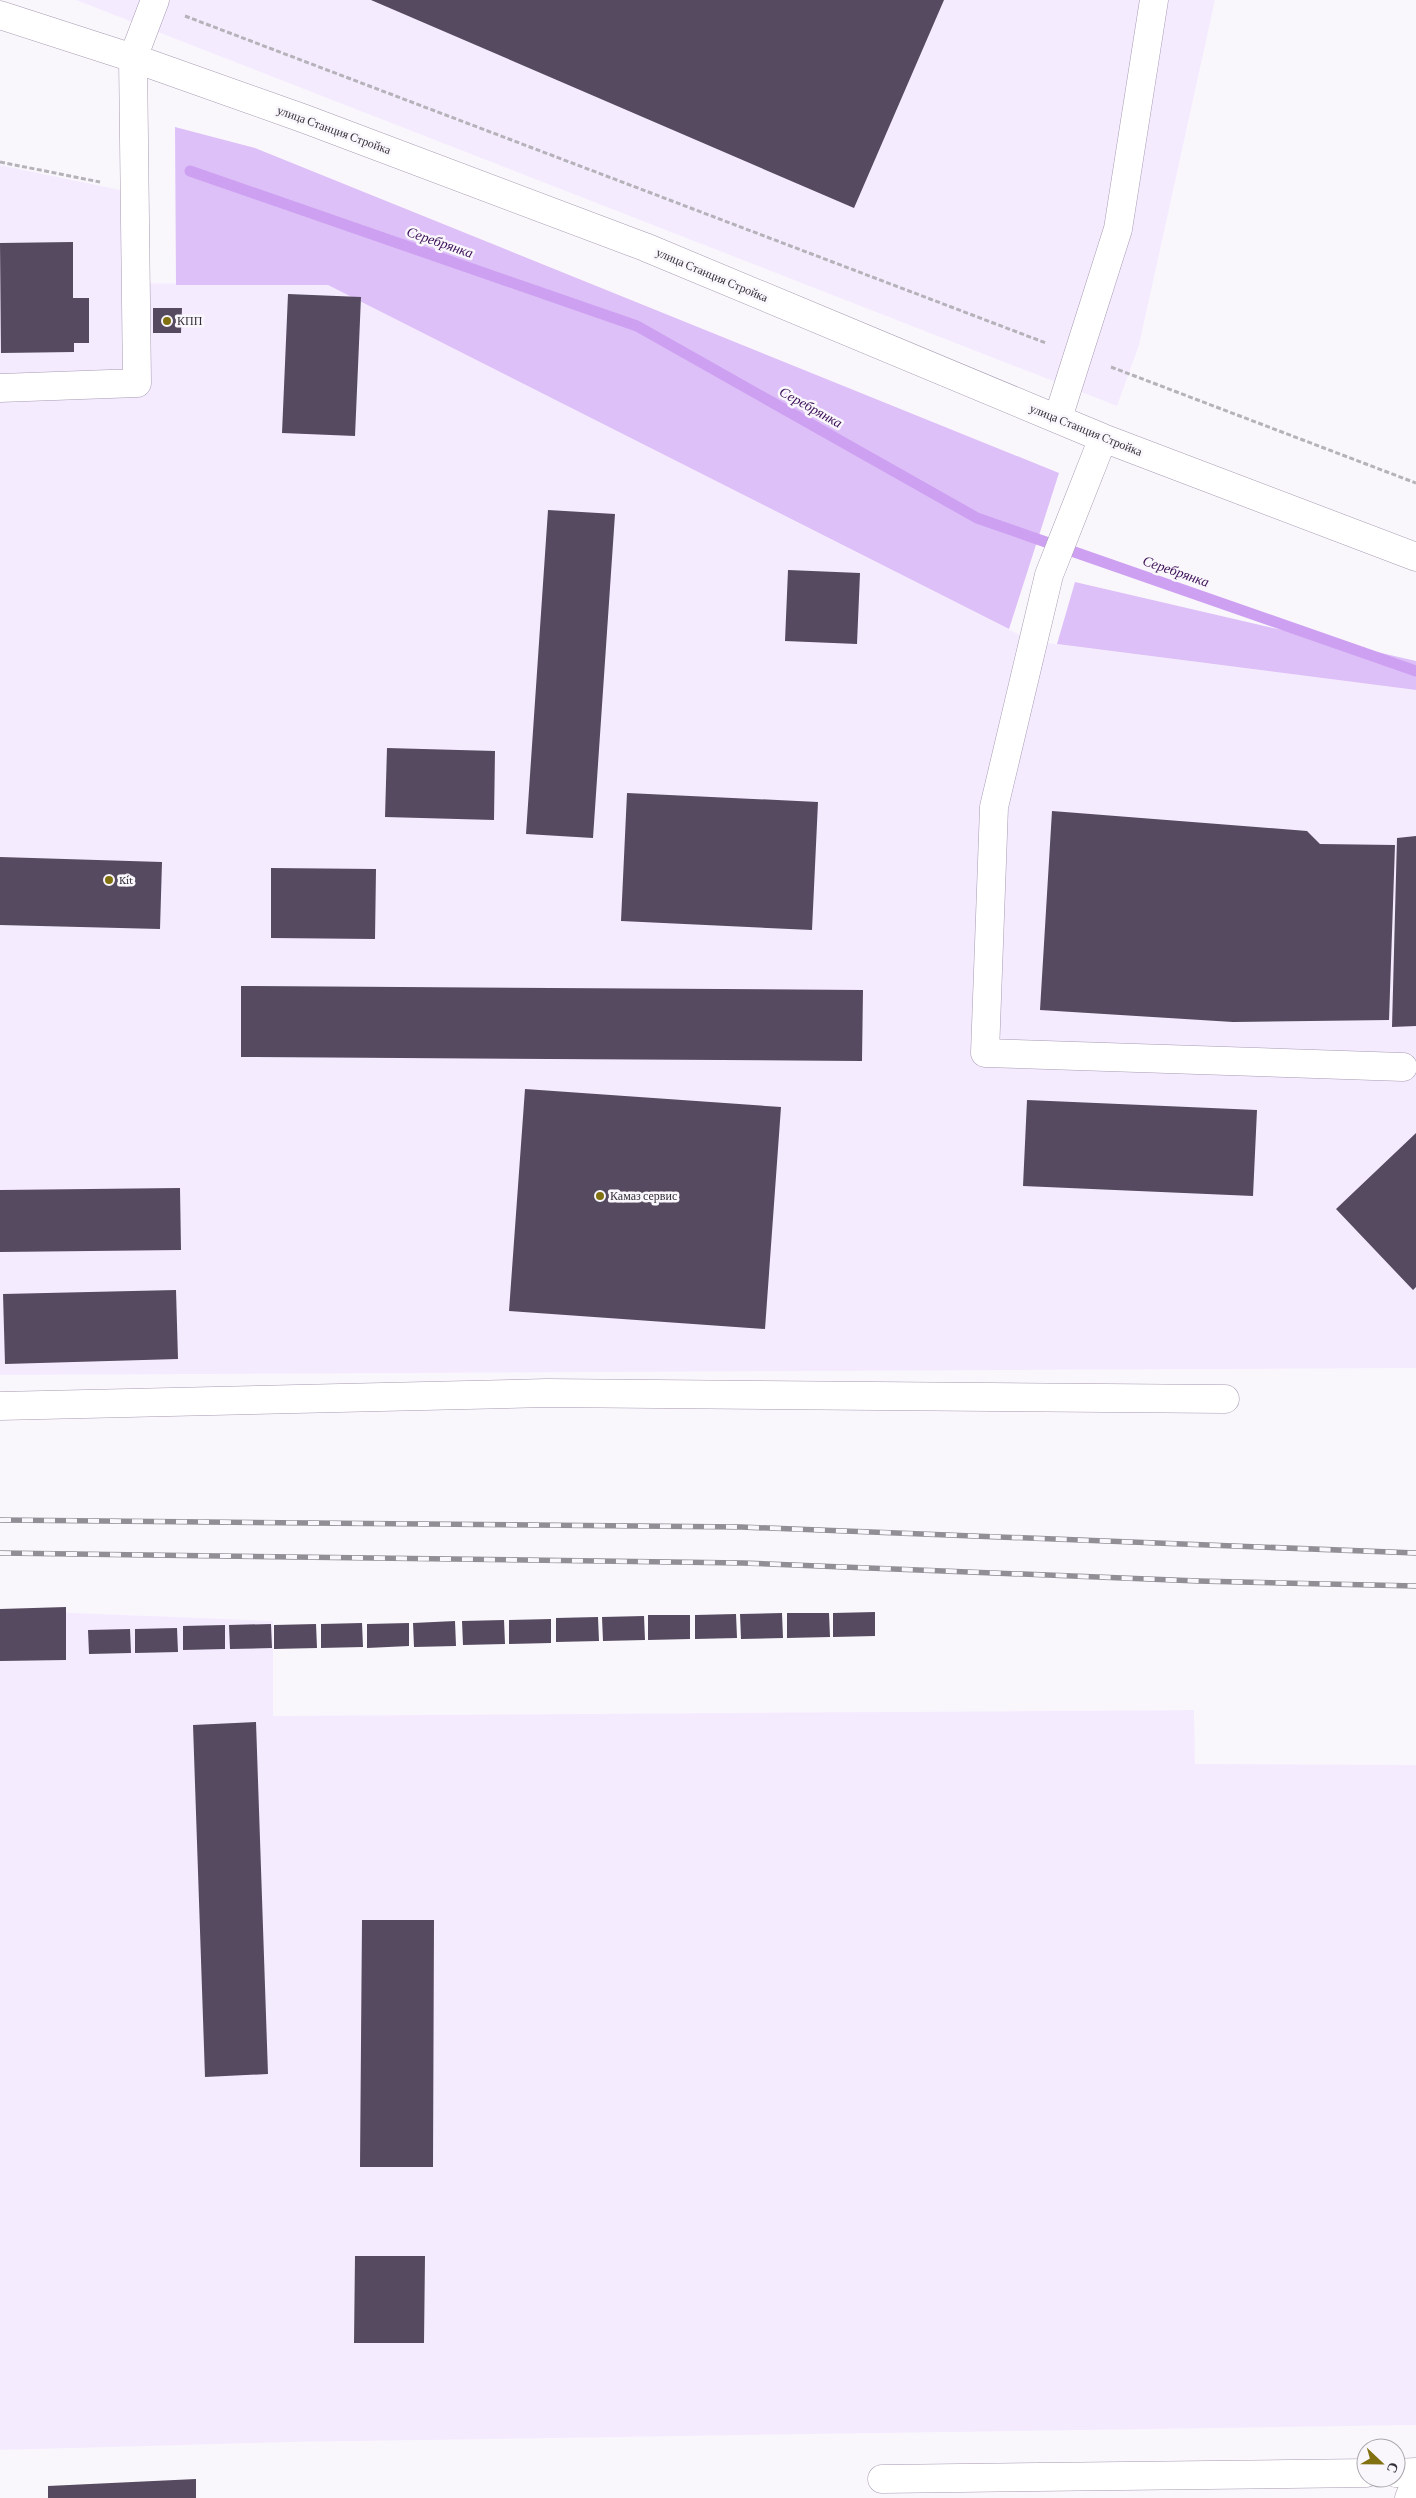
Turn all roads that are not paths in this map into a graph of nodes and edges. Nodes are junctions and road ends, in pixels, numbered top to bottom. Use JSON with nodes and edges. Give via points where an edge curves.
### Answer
{"nodes":[{"id":1,"x":1154,"y":0,"type":"edge"},
{"id":2,"x":155,"y":2,"type":"edge"},
{"id":3,"x":0,"y":15,"type":"edge"},
{"id":4,"x":134,"y":58,"type":"junction"},
{"id":5,"x":0,"y":388,"type":"edge"},
{"id":6,"x":1058,"y":418,"type":"junction"},
{"id":7,"x":1103,"y":438,"type":"junction"},
{"id":8,"x":1416,"y":556,"type":"edge"},
{"id":9,"x":1403,"y":1067,"type":"dead end"},
{"id":10,"x":1225,"y":1399,"type":"dead end"},
{"id":11,"x":0,"y":1406,"type":"edge"},
{"id":12,"x":1356,"y":2473,"type":"edge"},
{"id":13,"x":882,"y":2479,"type":"dead end"},
{"id":14,"x":1416,"y":2481,"type":"edge"},
{"id":15,"x":1409,"y":2498,"type":"edge"}],
"edges":[{"from":1,"to":6,"type":"street","via":[[1118,229]]},
{"from":2,"to":4,"type":"street"},
{"from":3,"to":4,"type":"street","name":"улица Станция Стройка"},
{"from":4,"to":5,"type":"street","via":[[138,383]]},
{"from":4,"to":6,"type":"street","name":"улица Станция Стройка","via":[[645,247]]},
{"from":6,"to":7,"type":"street","name":"улица Станция Стройка"},
{"from":7,"to":8,"type":"street","name":"улица Станция Стройка"},
{"from":7,"to":9,"type":"street","via":[[1049,575],[994,807],[985,1053]]},
{"from":10,"to":11,"type":"street","via":[[547,1393]]},
{"from":12,"to":13,"type":"street"},
{"from":14,"to":15,"type":"street"}]}
